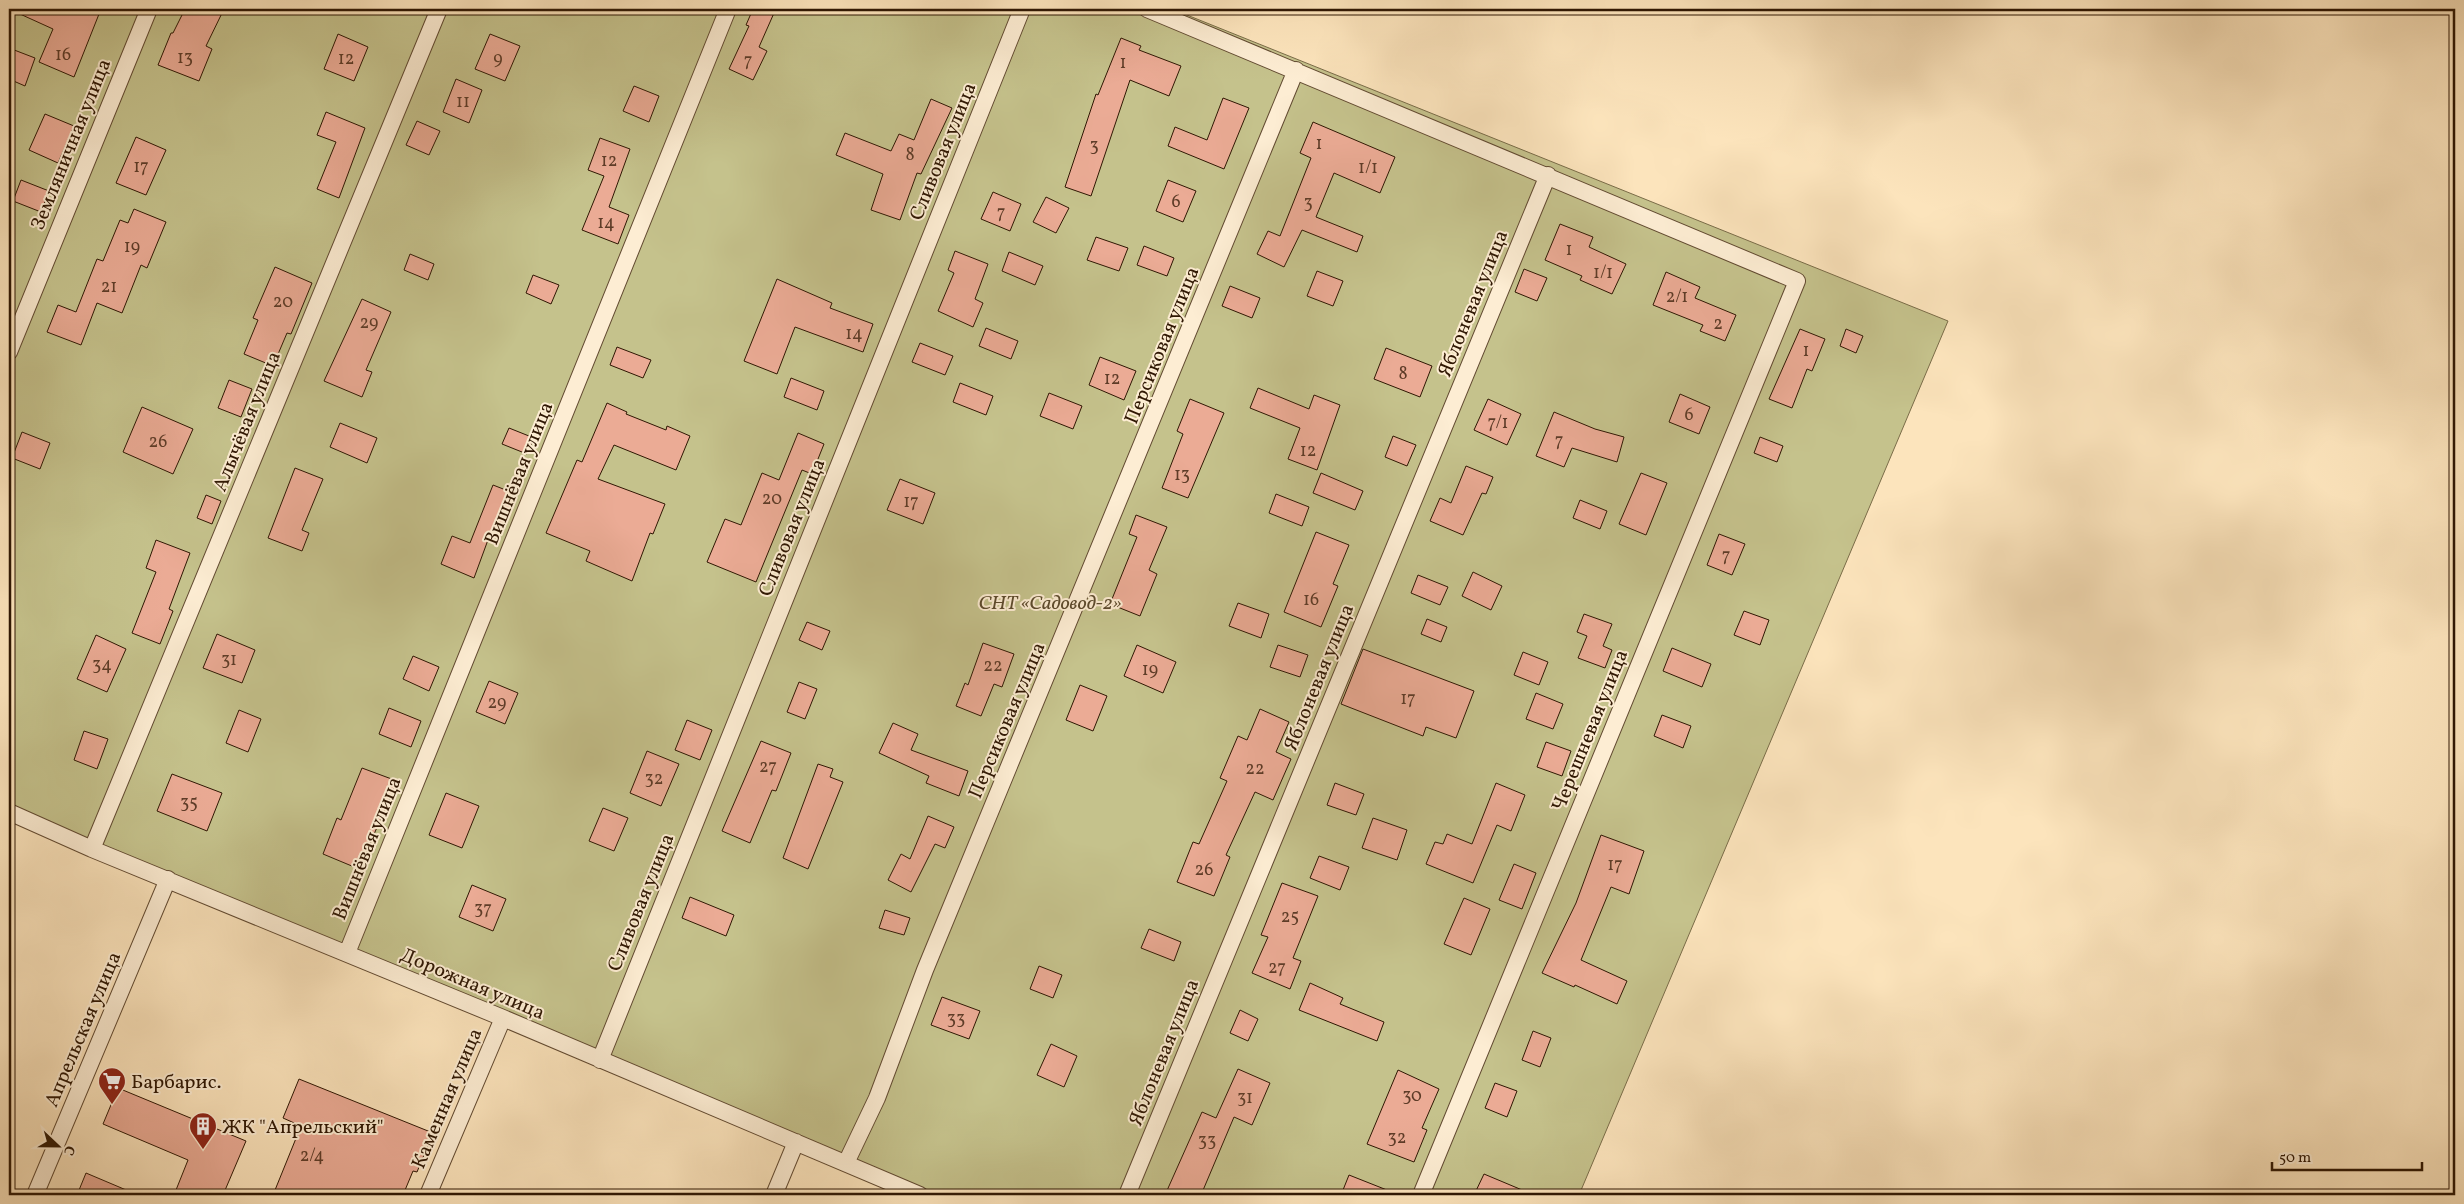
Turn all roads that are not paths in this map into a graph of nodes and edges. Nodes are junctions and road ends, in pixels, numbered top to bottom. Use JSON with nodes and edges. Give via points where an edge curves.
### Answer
{"nodes":[{"id":1,"x":149,"y":9,"type":"edge"},
{"id":2,"x":439,"y":9,"type":"edge"},
{"id":3,"x":728,"y":9,"type":"edge"},
{"id":4,"x":1022,"y":9,"type":"edge"},
{"id":5,"x":1147,"y":9,"type":"edge"},
{"id":6,"x":1296,"y":70,"type":"junction"},
{"id":7,"x":1548,"y":175,"type":"junction"},
{"id":8,"x":9,"y":352,"type":"edge"},
{"id":9,"x":9,"y":812,"type":"edge"},
{"id":10,"x":92,"y":849,"type":"junction"},
{"id":11,"x":168,"y":879,"type":"junction"},
{"id":12,"x":347,"y":953,"type":"junction"},
{"id":13,"x":503,"y":1018,"type":"junction"},
{"id":14,"x":600,"y":1060,"type":"junction"},
{"id":15,"x":796,"y":1142,"type":"junction"},
{"id":16,"x":846,"y":1163,"type":"junction"},
{"id":17,"x":35,"y":1195,"type":"edge"},
{"id":18,"x":428,"y":1195,"type":"edge"},
{"id":19,"x":774,"y":1195,"type":"edge"},
{"id":20,"x":920,"y":1195,"type":"edge"},
{"id":21,"x":1127,"y":1195,"type":"edge"},
{"id":22,"x":1420,"y":1195,"type":"edge"}],
"edges":[{"from":1,"to":8,"type":"street","name":"Земляничная улица"},
{"from":2,"to":10,"type":"street","name":"Алычёвая улица"},
{"from":3,"to":12,"type":"street","name":"Вишнёвая улица"},
{"from":4,"to":14,"type":"street","name":"Сливовая улица"},
{"from":5,"to":6,"type":"street"},
{"from":6,"to":7,"type":"street"},
{"from":6,"to":16,"type":"street","name":"Персиковая улица","via":[[926,970],[877,1098]]},
{"from":7,"to":21,"type":"street","name":"Яблоневая улица"},
{"from":7,"to":22,"type":"street","name":"Черешневая улица","via":[[1797,281]]},
{"from":9,"to":10,"type":"street","name":"Дорожная улица"},
{"from":10,"to":11,"type":"street","name":"Дорожная улица"},
{"from":11,"to":12,"type":"street","name":"Дорожная улица"},
{"from":11,"to":17,"type":"street","name":"Апрельская улица"},
{"from":12,"to":13,"type":"street","name":"Дорожная улица"},
{"from":13,"to":14,"type":"street","name":"Дорожная улица"},
{"from":13,"to":18,"type":"street","name":"Каменная улица"},
{"from":14,"to":15,"type":"street","name":"Дорожная улица"},
{"from":15,"to":16,"type":"street","name":"Дорожная улица"},
{"from":15,"to":19,"type":"street"},
{"from":16,"to":20,"type":"street","name":"Дорожная улица"}]}
